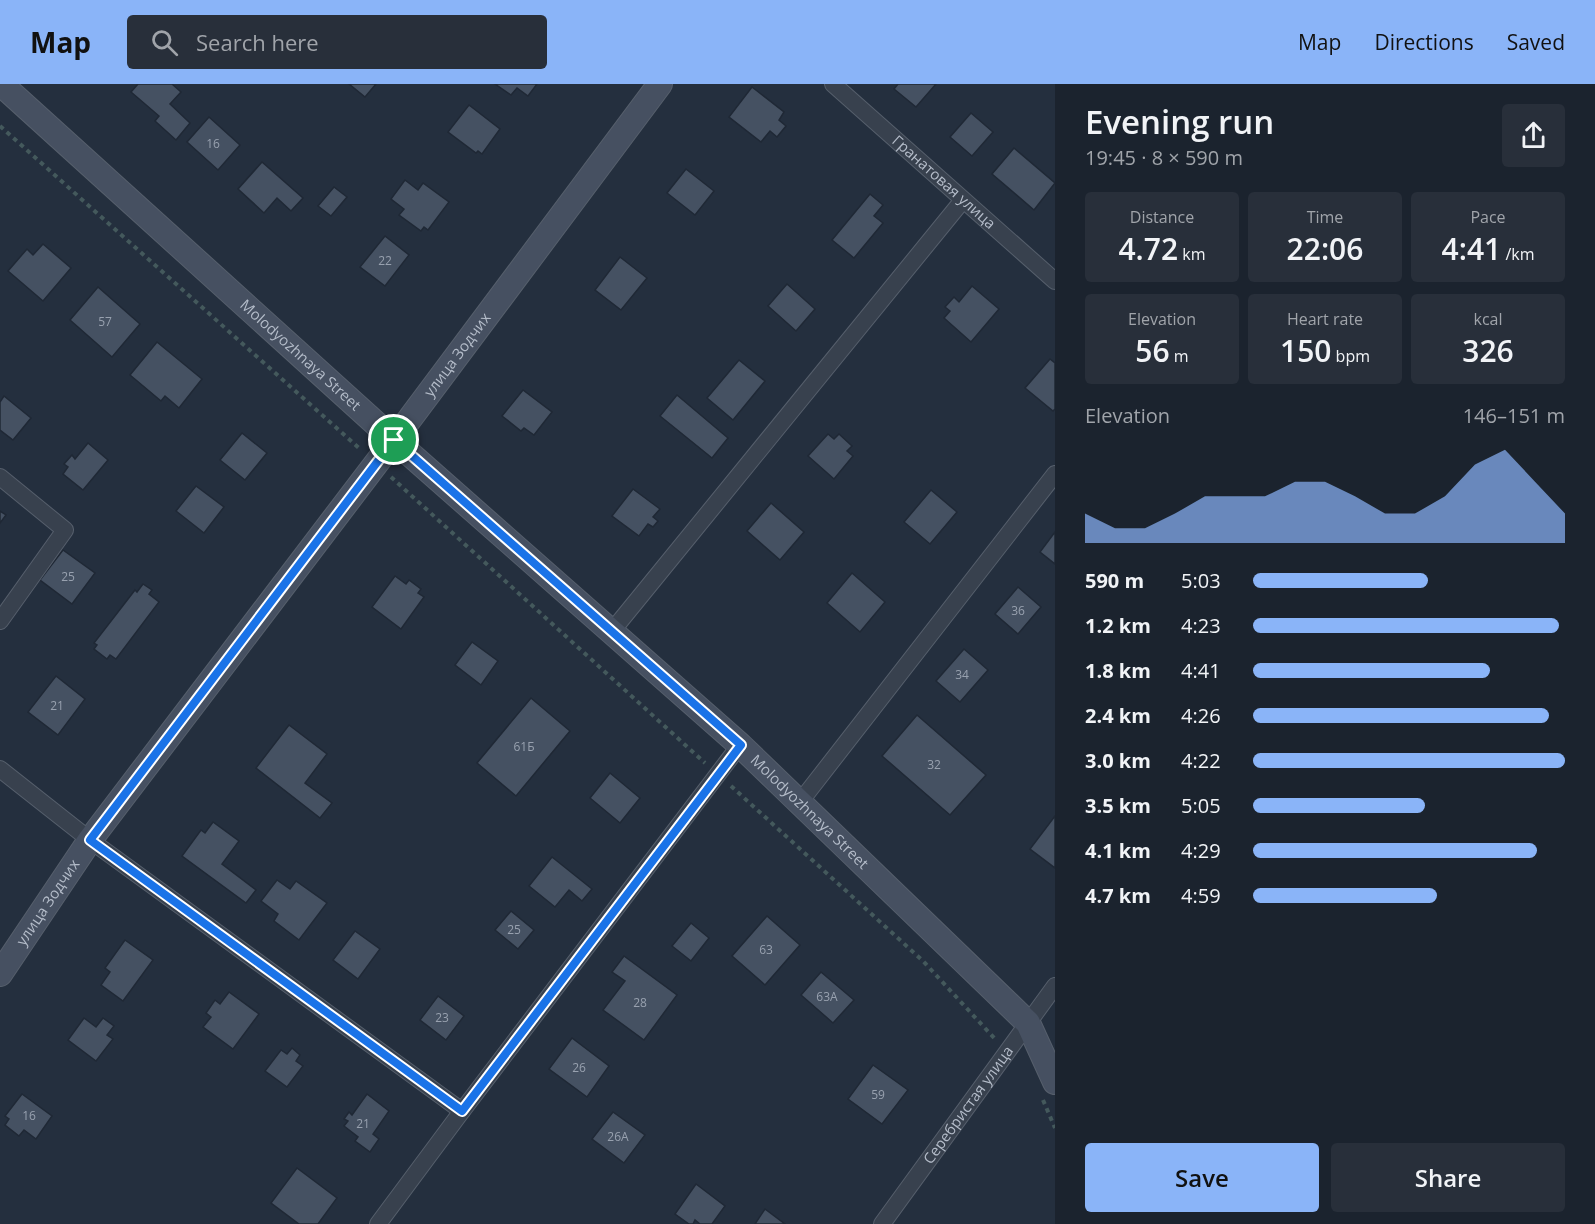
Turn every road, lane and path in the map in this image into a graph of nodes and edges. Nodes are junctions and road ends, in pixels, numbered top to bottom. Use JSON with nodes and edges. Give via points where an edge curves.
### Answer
{"nodes":[{"id":1,"x":1,"y":84,"type":"edge"},
{"id":2,"x":660,"y":84,"type":"edge"},
{"id":3,"x":833,"y":84,"type":"edge"},
{"id":4,"x":0,"y":126,"type":"edge"},
{"id":5,"x":963,"y":200,"type":"junction"},
{"id":6,"x":1055,"y":281,"type":"edge"},
{"id":7,"x":394,"y":440,"type":"junction"},
{"id":8,"x":376,"y":463,"type":"junction"},
{"id":9,"x":1055,"y":474,"type":"edge"},
{"id":10,"x":0,"y":477,"type":"edge"},
{"id":11,"x":0,"y":621,"type":"edge"},
{"id":12,"x":612,"y":631,"type":"junction"},
{"id":13,"x":741,"y":745,"type":"junction"},
{"id":14,"x":0,"y":770,"type":"edge"},
{"id":15,"x":718,"y":774,"type":"junction"},
{"id":16,"x":800,"y":802,"type":"junction"},
{"id":17,"x":90,"y":840,"type":"junction"},
{"id":18,"x":0,"y":974,"type":"edge"},
{"id":19,"x":1055,"y":986,"type":"edge"},
{"id":20,"x":1028,"y":1023,"type":"junction"},
{"id":21,"x":1007,"y":1052,"type":"junction"},
{"id":22,"x":1047,"y":1087,"type":"edge"},
{"id":23,"x":462,"y":1111,"type":"junction"},
{"id":24,"x":1055,"y":1128,"type":"edge"},
{"id":25,"x":378,"y":1224,"type":"edge"},
{"id":26,"x":882,"y":1224,"type":"edge"}],
"edges":[{"from":1,"to":7,"type":"street","name":"Molodyozhnaya Street"},
{"from":2,"to":7,"type":"street","name":"улица Зодчих"},
{"from":3,"to":5,"type":"street","name":"Гранатовая улица"},
{"from":4,"to":8,"type":"path"},
{"from":5,"to":6,"type":"street","name":"Гранатовая улица"},
{"from":5,"to":12,"type":"street"},
{"from":7,"to":8,"type":"street","name":"улица Зодчих"},
{"from":7,"to":12,"type":"street","name":"Molodyozhnaya Street"},
{"from":8,"to":15,"type":"path"},
{"from":8,"to":17,"type":"street","name":"улица Зодчих"},
{"from":9,"to":16,"type":"street"},
{"from":10,"to":11,"type":"street","via":[[65,530]]},
{"from":12,"to":13,"type":"street","name":"Molodyozhnaya Street"},
{"from":13,"to":15,"type":"street"},
{"from":13,"to":16,"type":"street","name":"Molodyozhnaya Street"},
{"from":14,"to":17,"type":"street"},
{"from":15,"to":21,"type":"path","via":[[923,961]]},
{"from":15,"to":23,"type":"street"},
{"from":16,"to":20,"type":"street","name":"Molodyozhnaya Street"},
{"from":17,"to":18,"type":"street","name":"улица Зодчих"},
{"from":17,"to":23,"type":"street"},
{"from":19,"to":20,"type":"street","name":"Серебристая улица"},
{"from":20,"to":21,"type":"street","name":"Серебристая улица"},
{"from":20,"to":22,"type":"street","name":"Molodyozhnaya Street"},
{"from":21,"to":26,"type":"street","name":"Серебристая улица"},
{"from":22,"to":24,"type":"path"},
{"from":23,"to":25,"type":"street"}]}
